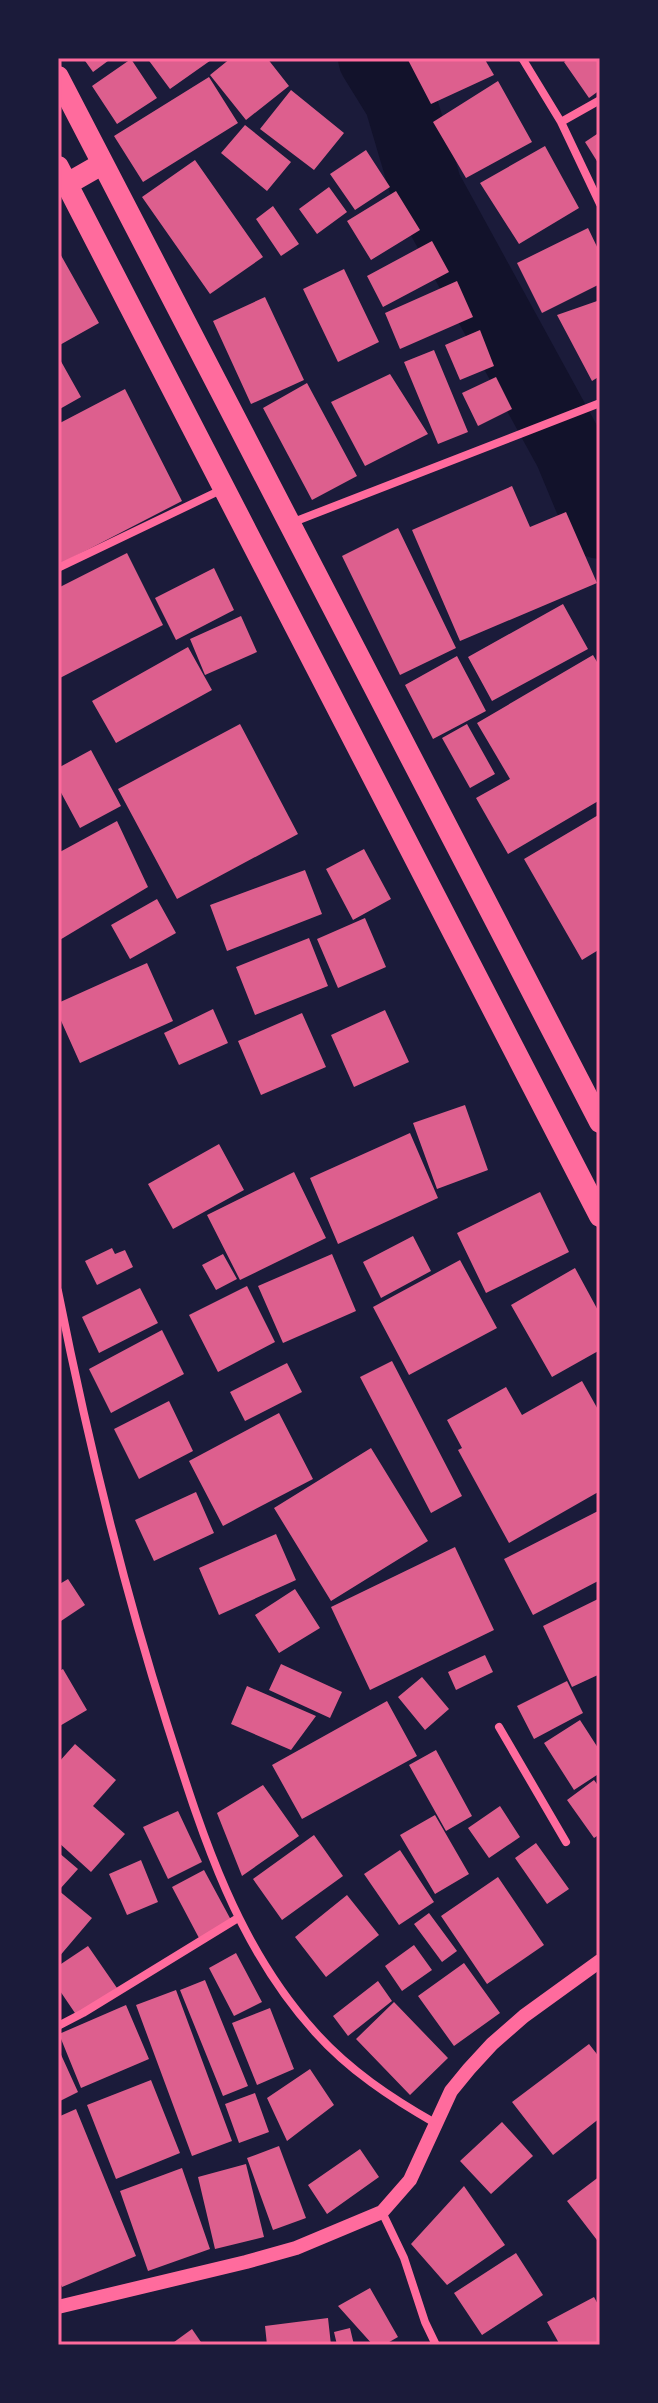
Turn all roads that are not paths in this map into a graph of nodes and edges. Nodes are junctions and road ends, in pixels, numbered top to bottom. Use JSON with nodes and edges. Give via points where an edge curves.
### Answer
{"nodes":[{"id":1,"x":522,"y":58,"type":"edge"},
{"id":2,"x":58,"y":77,"type":"edge"},
{"id":3,"x":600,"y":100,"type":"edge"},
{"id":4,"x":561,"y":122,"type":"junction"},
{"id":5,"x":102,"y":164,"type":"junction"},
{"id":6,"x":62,"y":176,"type":"edge"},
{"id":7,"x":600,"y":204,"type":"edge"},
{"id":8,"x":597,"y":404,"type":"edge"},
{"id":9,"x":223,"y":489,"type":"junction"},
{"id":10,"x":288,"y":524,"type":"junction"},
{"id":11,"x":58,"y":568,"type":"edge"},
{"id":12,"x":600,"y":1122,"type":"edge"},
{"id":13,"x":600,"y":1216,"type":"edge"},
{"id":14,"x":58,"y":1291,"type":"edge"},
{"id":15,"x":69,"y":1347,"type":"junction"},
{"id":16,"x":58,"y":1348,"type":"edge"},
{"id":17,"x":499,"y":1727,"type":"dead end"},
{"id":18,"x":566,"y":1842,"type":"dead end"},
{"id":19,"x":238,"y":1918,"type":"junction"},
{"id":20,"x":600,"y":1961,"type":"edge"},
{"id":21,"x":58,"y":2026,"type":"edge"},
{"id":22,"x":435,"y":2123,"type":"junction"},
{"id":23,"x":382,"y":2212,"type":"junction"},
{"id":24,"x":58,"y":2307,"type":"edge"},
{"id":25,"x":436,"y":2345,"type":"edge"}],
"edges":[{"from":1,"to":4,"type":"street"},
{"from":2,"to":5,"type":"highway"},
{"from":3,"to":4,"type":"street"},
{"from":4,"to":7,"type":"street"},
{"from":5,"to":6,"type":"highway"},
{"from":5,"to":10,"type":"highway"},
{"from":6,"to":9,"type":"highway"},
{"from":8,"to":10,"type":"street"},
{"from":9,"to":11,"type":"street"},
{"from":9,"to":13,"type":"highway"},
{"from":10,"to":12,"type":"highway"},
{"from":14,"to":15,"type":"street"},
{"from":15,"to":16,"type":"street"},
{"from":15,"to":19,"type":"street","via":[[134,1618],[191,1800]]},
{"from":17,"to":18,"type":"street"},
{"from":19,"to":21,"type":"street"},
{"from":19,"to":22,"type":"street","via":[[260,1959],[313,2031],[354,2070]]},
{"from":20,"to":22,"type":"street","via":[[492,2044],[451,2091]]},
{"from":22,"to":23,"type":"street","via":[[410,2180]]},
{"from":23,"to":24,"type":"street","via":[[259,2259]]},
{"from":23,"to":25,"type":"street"}]}
